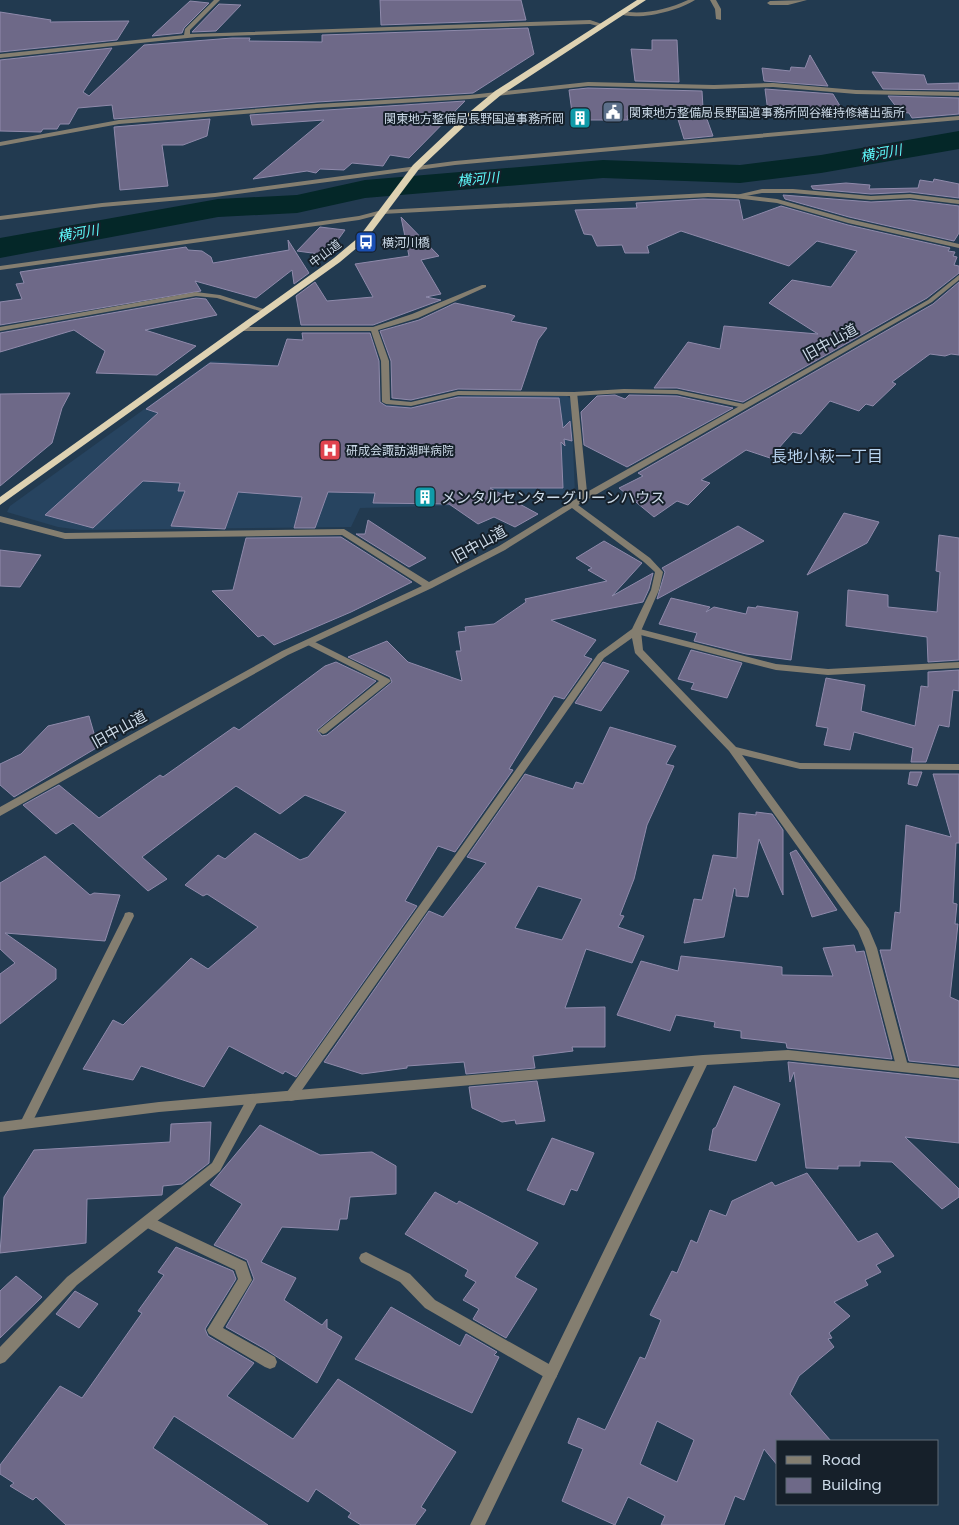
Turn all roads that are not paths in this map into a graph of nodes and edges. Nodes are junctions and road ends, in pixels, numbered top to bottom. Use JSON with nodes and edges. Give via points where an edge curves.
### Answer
{"nodes":[{"id":1,"x":217,"y":0,"type":"edge"},
{"id":2,"x":642,"y":0,"type":"edge"},
{"id":3,"x":692,"y":0,"type":"edge"},
{"id":4,"x":713,"y":0,"type":"edge"},
{"id":5,"x":804,"y":0,"type":"edge"},
{"id":6,"x":770,"y":3,"type":"dead end"},
{"id":7,"x":620,"y":13,"type":"junction"},
{"id":8,"x":719,"y":19,"type":"dead end"},
{"id":9,"x":602,"y":25,"type":"junction"},
{"id":10,"x":187,"y":36,"type":"junction"},
{"id":11,"x":0,"y":56,"type":"edge"},
{"id":12,"x":498,"y":93,"type":"junction"},
{"id":13,"x":959,"y":94,"type":"edge"},
{"id":14,"x":959,"y":118,"type":"edge"},
{"id":15,"x":0,"y":144,"type":"edge"},
{"id":16,"x":414,"y":169,"type":"junction"},
{"id":17,"x":735,"y":196,"type":"junction"},
{"id":18,"x":959,"y":202,"type":"edge"},
{"id":19,"x":386,"y":208,"type":"junction"},
{"id":20,"x":0,"y":218,"type":"edge"},
{"id":21,"x":959,"y":246,"type":"edge"},
{"id":22,"x":0,"y":268,"type":"edge"},
{"id":23,"x":959,"y":278,"type":"edge"},
{"id":24,"x":484,"y":286,"type":"dead end"},
{"id":25,"x":266,"y":311,"type":"junction"},
{"id":26,"x":0,"y":329,"type":"edge"},
{"id":27,"x":241,"y":329,"type":"junction"},
{"id":28,"x":374,"y":329,"type":"junction"},
{"id":29,"x":574,"y":394,"type":"junction"},
{"id":30,"x":744,"y":406,"type":"junction"},
{"id":31,"x":583,"y":499,"type":"junction"},
{"id":32,"x":0,"y":502,"type":"edge"},
{"id":33,"x":572,"y":504,"type":"junction"},
{"id":34,"x":0,"y":519,"type":"edge"},
{"id":35,"x":429,"y":586,"type":"junction"},
{"id":36,"x":636,"y":631,"type":"junction"},
{"id":37,"x":309,"y":642,"type":"junction"},
{"id":38,"x":959,"y":664,"type":"edge"},
{"id":39,"x":323,"y":731,"type":"dead end"},
{"id":40,"x":734,"y":749,"type":"junction"},
{"id":41,"x":959,"y":767,"type":"edge"},
{"id":42,"x":0,"y":812,"type":"edge"},
{"id":43,"x":128,"y":916,"type":"dead end"},
{"id":44,"x":703,"y":1060,"type":"junction"},
{"id":45,"x":902,"y":1066,"type":"junction"},
{"id":46,"x":959,"y":1073,"type":"edge"},
{"id":47,"x":292,"y":1096,"type":"junction"},
{"id":48,"x":253,"y":1099,"type":"junction"},
{"id":49,"x":26,"y":1123,"type":"junction"},
{"id":50,"x":0,"y":1127,"type":"edge"},
{"id":51,"x":148,"y":1222,"type":"junction"},
{"id":52,"x":366,"y":1258,"type":"dead end"},
{"id":53,"x":0,"y":1358,"type":"edge"},
{"id":54,"x":270,"y":1362,"type":"dead end"},
{"id":55,"x":551,"y":1373,"type":"junction"},
{"id":56,"x":477,"y":1525,"type":"edge"}],
"edges":[{"from":1,"to":10,"type":"street","via":[[187,30]]},
{"from":2,"to":7,"type":"highway","name":"中山道"},
{"from":3,"to":7,"type":"street","via":[[676,7],[633,16]]},
{"from":4,"to":8,"type":"street"},
{"from":5,"to":6,"type":"street"},
{"from":7,"to":9,"type":"highway","name":"中山道"},
{"from":9,"to":10,"type":"street","via":[[590,22]]},
{"from":9,"to":12,"type":"highway","name":"中山道"},
{"from":10,"to":11,"type":"street"},
{"from":12,"to":13,"type":"street","via":[[588,84],[773,85],[856,92]]},
{"from":12,"to":15,"type":"street","via":[[119,122]]},
{"from":12,"to":16,"type":"highway","name":"中山道","via":[[450,133]]},
{"from":14,"to":16,"type":"street"},
{"from":16,"to":19,"type":"highway","name":"中山道"},
{"from":16,"to":20,"type":"street"},
{"from":17,"to":18,"type":"street","via":[[793,190]]},
{"from":17,"to":19,"type":"street"},
{"from":17,"to":21,"type":"street","via":[[777,201]]},
{"from":19,"to":22,"type":"street","via":[[359,218]]},
{"from":19,"to":25,"type":"highway","name":"中山道","via":[[362,239]]},
{"from":23,"to":30,"type":"street","name":"旧中山道","via":[[930,301]]},
{"from":24,"to":28,"type":"street","via":[[415,316]]},
{"from":25,"to":26,"type":"street","via":[[218,296],[196,294]]},
{"from":25,"to":27,"type":"highway","name":"中山道"},
{"from":27,"to":28,"type":"street"},
{"from":27,"to":32,"type":"highway","name":"中山道"},
{"from":28,"to":29,"type":"street","via":[[385,361],[386,402],[412,404],[458,393]]},
{"from":29,"to":30,"type":"street","via":[[677,392]]},
{"from":29,"to":31,"type":"street"},
{"from":30,"to":31,"type":"street","name":"旧中山道"},
{"from":31,"to":33,"type":"street","name":"旧中山道"},
{"from":33,"to":35,"type":"street","name":"旧中山道","via":[[502,548]]},
{"from":33,"to":36,"type":"street","via":[[659,572],[655,590]]},
{"from":34,"to":35,"type":"street","via":[[65,536],[344,532]]},
{"from":35,"to":37,"type":"street","name":"旧中山道"},
{"from":36,"to":38,"type":"street","via":[[776,667],[828,672]]},
{"from":36,"to":40,"type":"street","via":[[638,651]]},
{"from":36,"to":47,"type":"street","via":[[601,656]]},
{"from":37,"to":39,"type":"street","via":[[386,680]]},
{"from":37,"to":42,"type":"street","name":"旧中山道"},
{"from":40,"to":41,"type":"street","via":[[800,766]]},
{"from":40,"to":45,"type":"street","via":[[863,929]]},
{"from":43,"to":49,"type":"street"},
{"from":44,"to":45,"type":"street","via":[[788,1055]]},
{"from":44,"to":47,"type":"street"},
{"from":44,"to":55,"type":"street"},
{"from":45,"to":46,"type":"street"},
{"from":47,"to":48,"type":"street"},
{"from":48,"to":49,"type":"street"},
{"from":48,"to":51,"type":"street","via":[[216,1167]]},
{"from":49,"to":50,"type":"street"},
{"from":51,"to":53,"type":"street","via":[[72,1281]]},
{"from":51,"to":54,"type":"street","via":[[241,1266],[245,1280],[214,1330]]},
{"from":52,"to":55,"type":"street","via":[[405,1278],[430,1304]]},
{"from":55,"to":56,"type":"street"}]}
